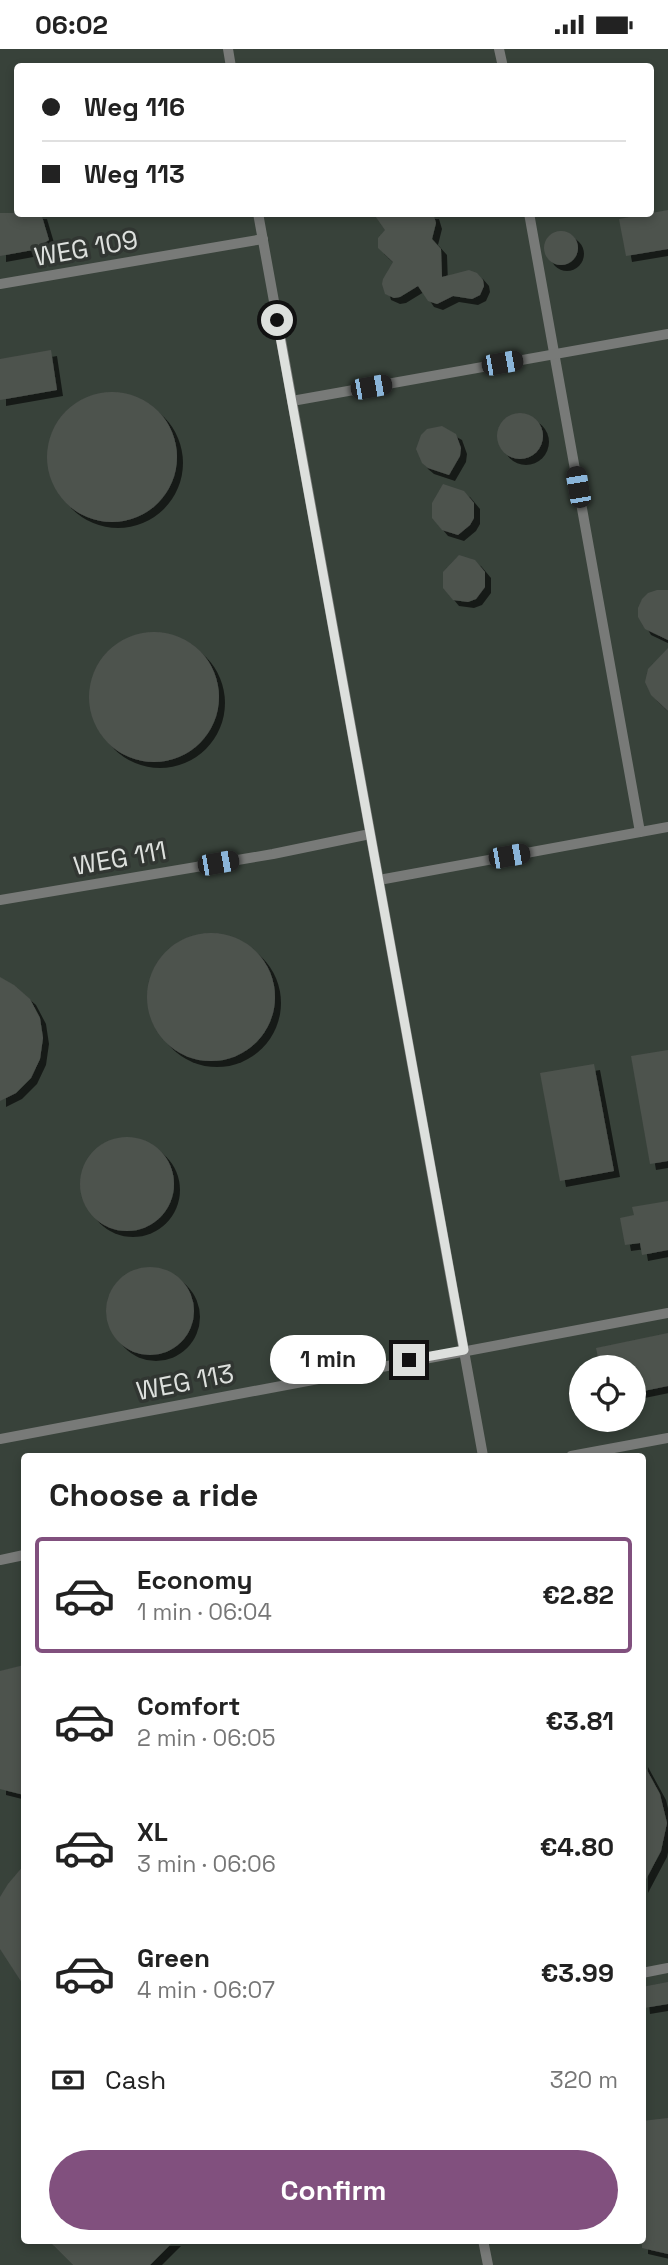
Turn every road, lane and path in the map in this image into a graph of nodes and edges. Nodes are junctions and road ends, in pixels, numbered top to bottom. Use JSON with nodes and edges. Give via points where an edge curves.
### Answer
{"nodes":[{"id":1,"x":259,"y":217,"type":"edge"},
{"id":2,"x":530,"y":217,"type":"edge"},
{"id":3,"x":263,"y":239,"type":"junction"},
{"id":4,"x":0,"y":284,"type":"edge"},
{"id":5,"x":668,"y":334,"type":"edge"},
{"id":6,"x":554,"y":354,"type":"junction"},
{"id":7,"x":292,"y":401,"type":"junction"},
{"id":8,"x":668,"y":827,"type":"edge"},
{"id":9,"x":640,"y":832,"type":"junction"},
{"id":10,"x":370,"y":834,"type":"junction"},
{"id":11,"x":379,"y":880,"type":"junction"},
{"id":12,"x":0,"y":900,"type":"edge"},
{"id":13,"x":668,"y":1313,"type":"edge"},
{"id":14,"x":464,"y":1350,"type":"junction"},
{"id":15,"x":668,"y":1438,"type":"edge"},
{"id":16,"x":0,"y":1439,"type":"edge"},
{"id":17,"x":482,"y":1453,"type":"edge"},
{"id":18,"x":587,"y":1453,"type":"edge"},
{"id":19,"x":21,"y":1556,"type":"edge"},
{"id":20,"x":0,"y":1560,"type":"edge"},
{"id":21,"x":668,"y":1968,"type":"edge"},
{"id":22,"x":646,"y":1972,"type":"edge"},
{"id":23,"x":484,"y":2244,"type":"edge"},
{"id":24,"x":488,"y":2265,"type":"edge"}],
"edges":[{"from":1,"to":3,"type":"lane"},
{"from":2,"to":6,"type":"lane"},
{"from":3,"to":4,"type":"lane","name":"WEG 109"},
{"from":3,"to":7,"type":"lane"},
{"from":5,"to":6,"type":"lane"},
{"from":6,"to":7,"type":"lane"},
{"from":6,"to":9,"type":"lane"},
{"from":7,"to":10,"type":"lane"},
{"from":8,"to":9,"type":"lane"},
{"from":9,"to":11,"type":"lane"},
{"from":10,"to":11,"type":"lane"},
{"from":10,"to":12,"type":"lane","name":"WEG 111"},
{"from":11,"to":14,"type":"lane"},
{"from":13,"to":14,"type":"lane","name":"WEG 113"},
{"from":14,"to":16,"type":"lane","name":"WEG 113"},
{"from":14,"to":17,"type":"lane"},
{"from":15,"to":18,"type":"lane"},
{"from":19,"to":20,"type":"lane"},
{"from":21,"to":22,"type":"lane"},
{"from":23,"to":24,"type":"lane"}]}
